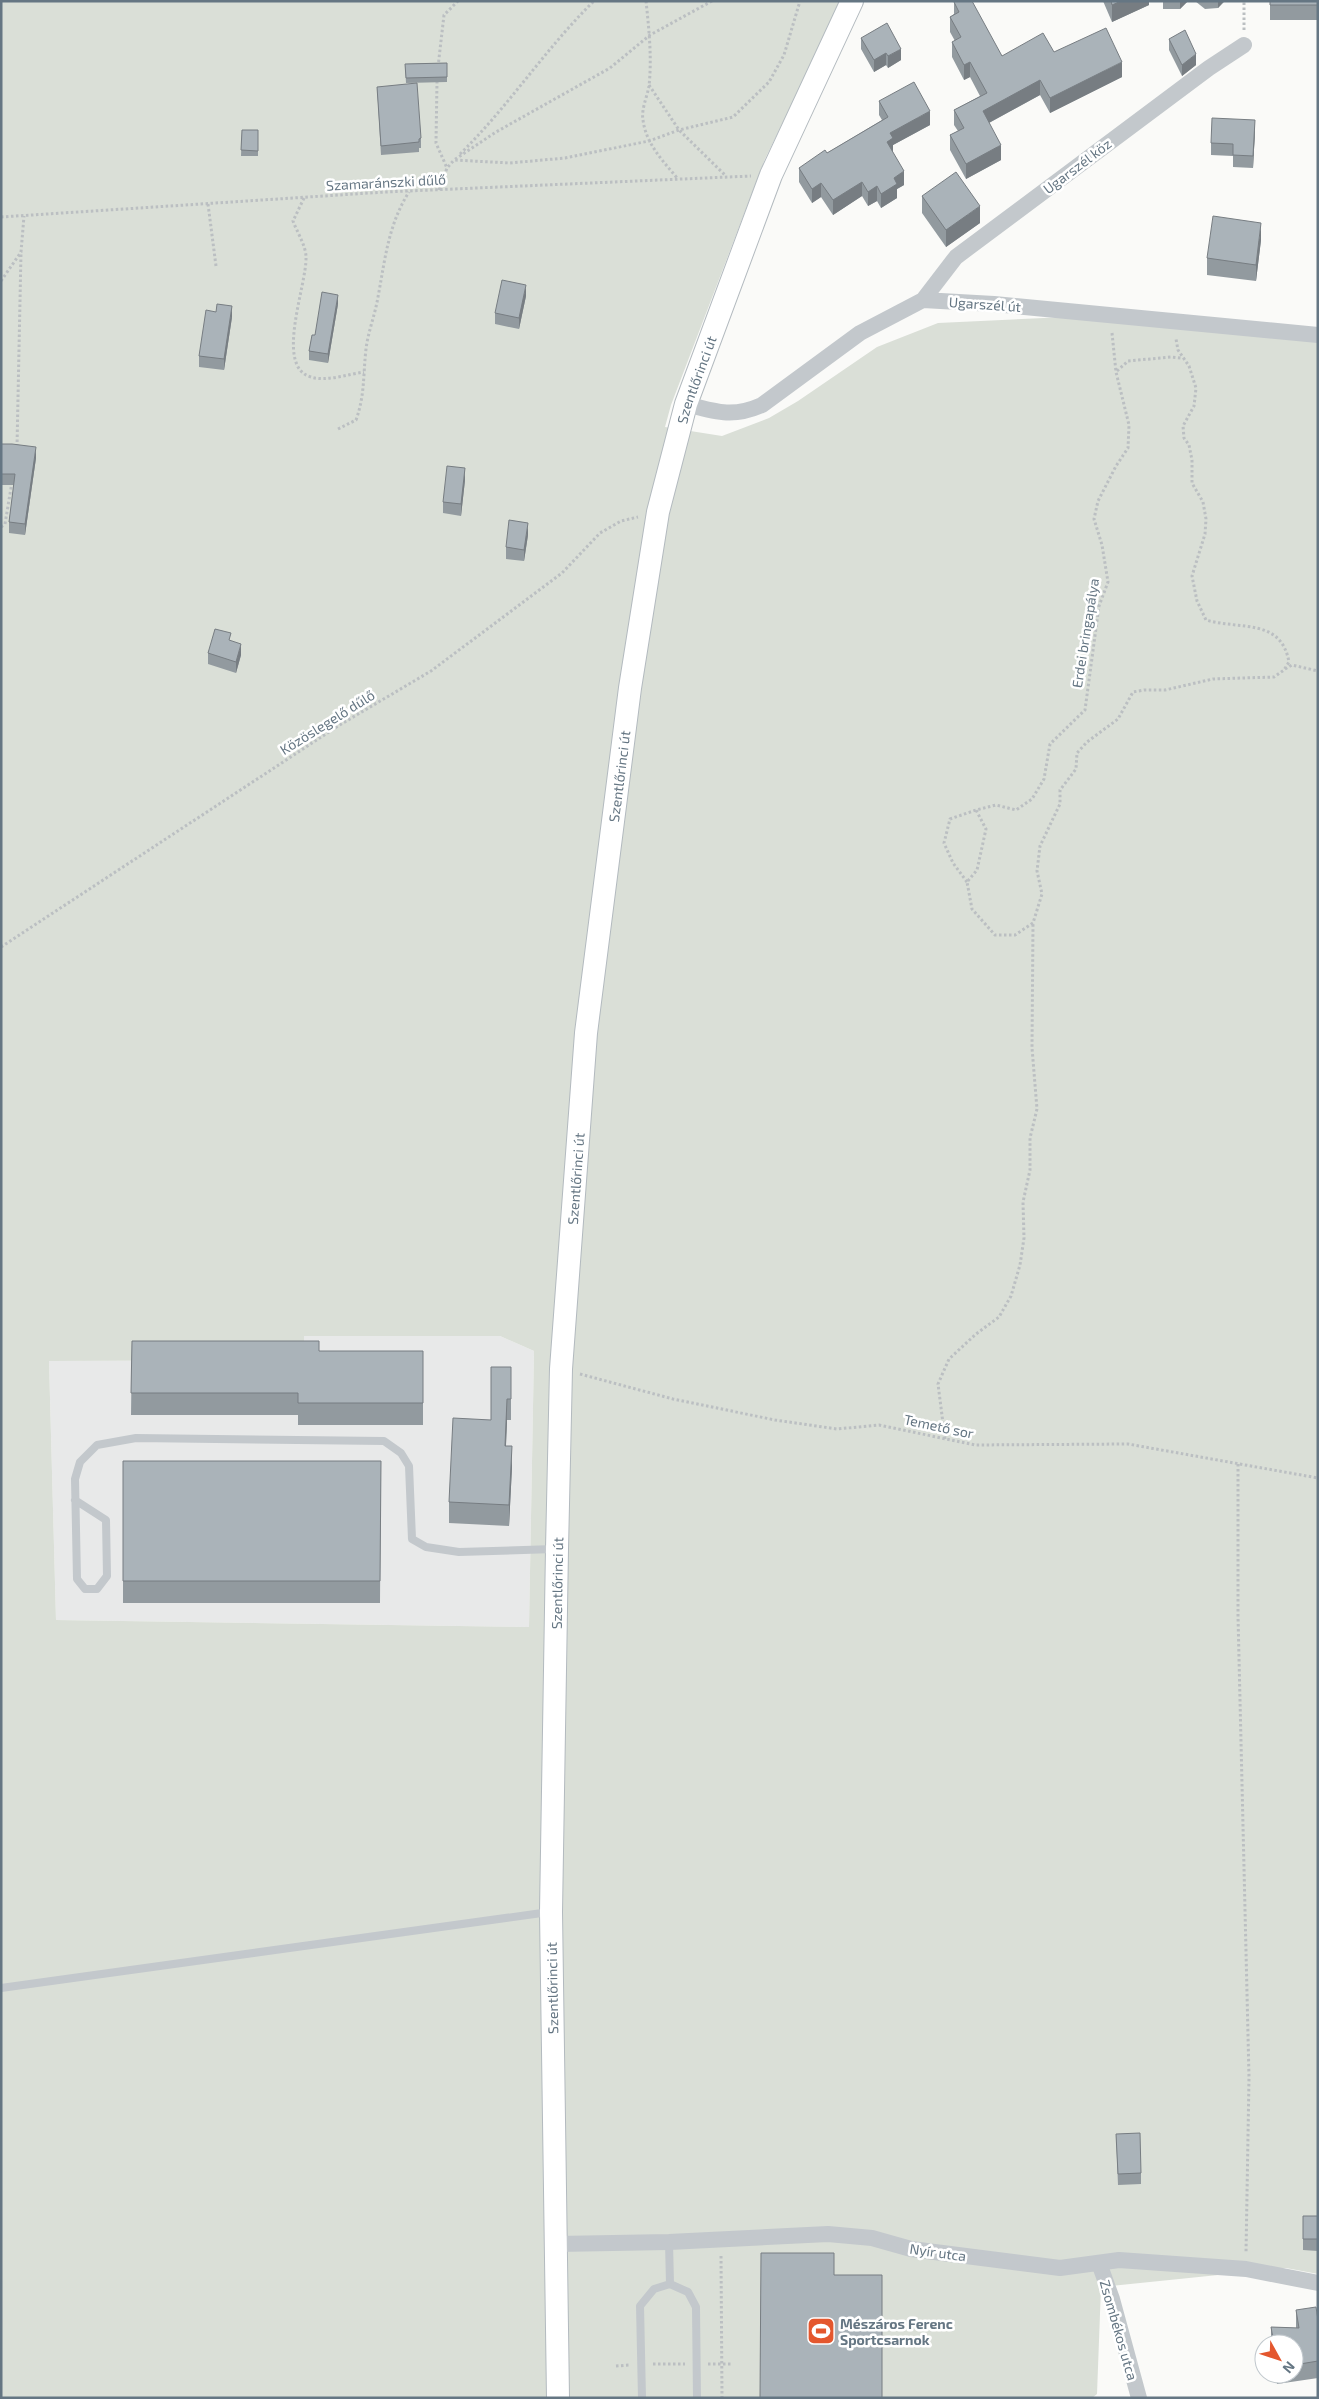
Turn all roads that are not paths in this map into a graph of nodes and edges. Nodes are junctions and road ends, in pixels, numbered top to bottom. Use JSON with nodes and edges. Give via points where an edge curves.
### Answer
{"nodes":[{"id":1,"x":852,"y":1,"type":"edge"},
{"id":2,"x":1244,"y":45,"type":"road end"},
{"id":3,"x":923,"y":300,"type":"junction"},
{"id":4,"x":1318,"y":335,"type":"edge"},
{"id":5,"x":686,"y":404,"type":"junction"},
{"id":6,"x":75,"y":1500,"type":"junction"},
{"id":7,"x":557,"y":1549,"type":"junction"},
{"id":8,"x":550,"y":1912,"type":"junction"},
{"id":9,"x":1,"y":1988,"type":"edge"},
{"id":10,"x":669,"y":2242,"type":"junction"},
{"id":11,"x":557,"y":2244,"type":"junction"},
{"id":12,"x":1099,"y":2263,"type":"junction"},
{"id":13,"x":1318,"y":2283,"type":"edge"},
{"id":14,"x":670,"y":2284,"type":"junction"},
{"id":15,"x":558,"y":2398,"type":"edge"},
{"id":16,"x":642,"y":2398,"type":"edge"},
{"id":17,"x":697,"y":2398,"type":"edge"},
{"id":18,"x":1139,"y":2398,"type":"edge"}],
"edges":[{"from":1,"to":5,"type":"main road","name":"Szentlőrinci út","via":[[771,174]]},
{"from":2,"to":3,"type":"street","name":"Ugarszél köz","via":[[956,257]]},
{"from":3,"to":4,"type":"street","name":"Ugarszél út"},
{"from":3,"to":5,"type":"street","via":[[860,333],[762,405],[745,412],[720,414]]},
{"from":5,"to":7,"type":"main road","name":"Szentlőrinci út","via":[[658,512],[630,688],[586,1033],[561,1369]]},
{"from":6,"to":6,"type":"lane","via":[[77,1579],[85,1589],[97,1589],[106,1576],[106,1520]]},
{"from":6,"to":7,"type":"lane","via":[[75,1479],[80,1462],[97,1445],[106,1443],[136,1438],[384,1441],[401,1453],[409,1466],[412,1539],[426,1547],[459,1552]]},
{"from":7,"to":8,"type":"main road","name":"Szentlőrinci út"},
{"from":8,"to":9,"type":"lane"},
{"from":8,"to":11,"type":"main road","name":"Szentlőrinci út"},
{"from":10,"to":11,"type":"street","name":"Nyír utca"},
{"from":10,"to":12,"type":"street","name":"Nyír utca","via":[[828,2234],[872,2238],[911,2249],[1060,2268]]},
{"from":10,"to":14,"type":"lane"},
{"from":11,"to":15,"type":"main road","name":"Szentlőrinci út"},
{"from":12,"to":13,"type":"street","name":"Nyír utca","via":[[1120,2260],[1246,2269]]},
{"from":12,"to":18,"type":"street","name":"Zsombékos utca","via":[[1112,2298]]},
{"from":14,"to":16,"type":"lane","via":[[654,2289],[640,2306]]},
{"from":14,"to":17,"type":"lane","via":[[688,2292],[696,2307]]}]}
